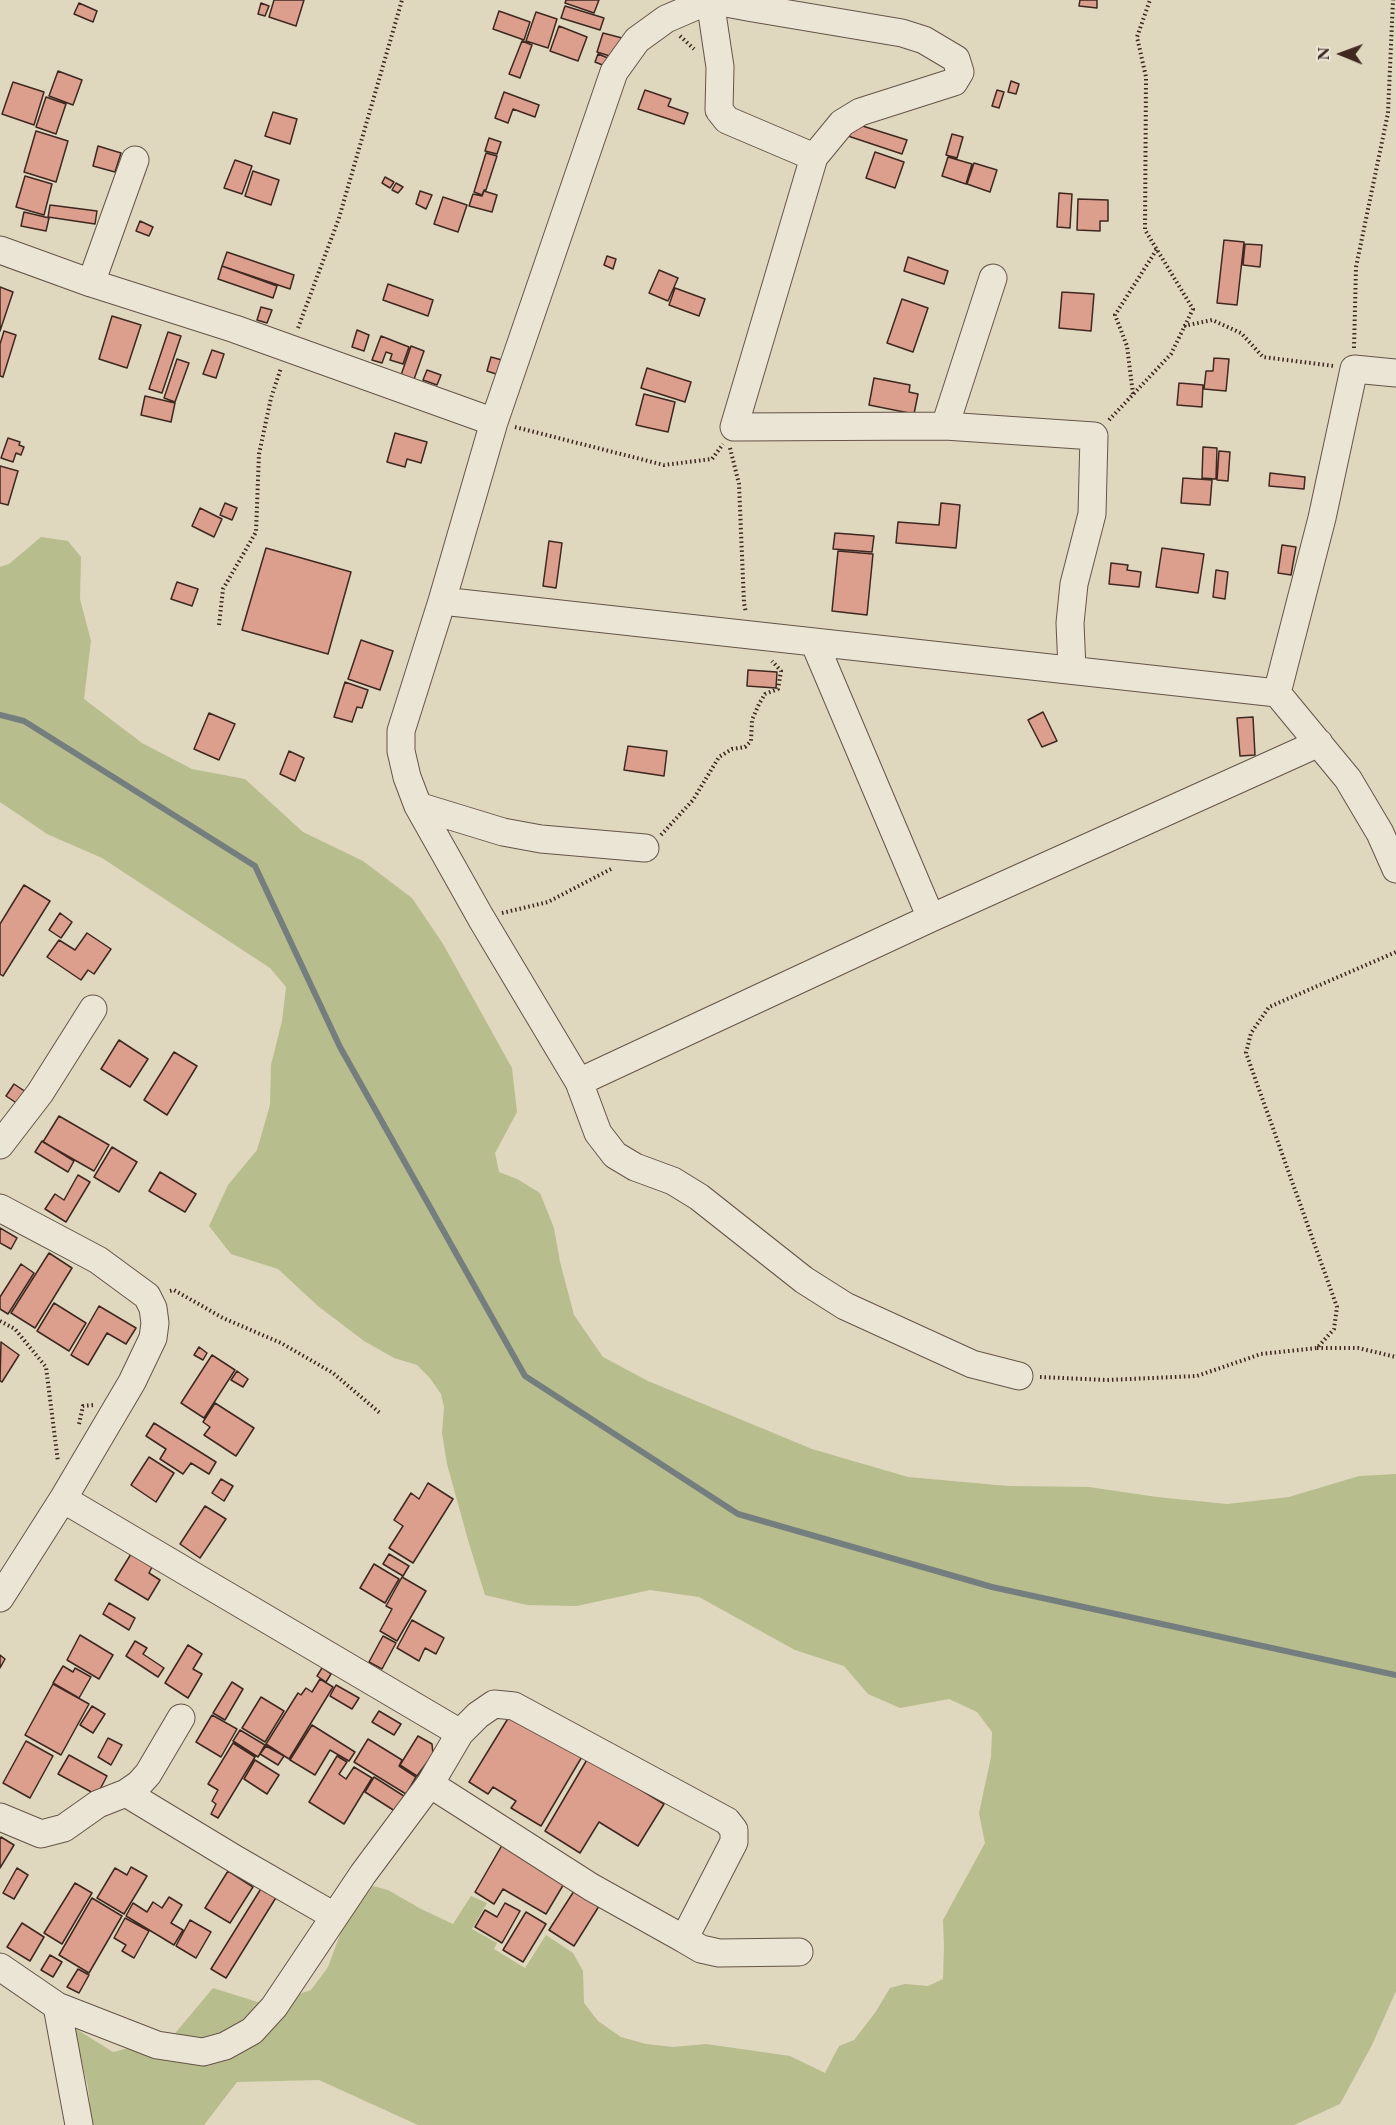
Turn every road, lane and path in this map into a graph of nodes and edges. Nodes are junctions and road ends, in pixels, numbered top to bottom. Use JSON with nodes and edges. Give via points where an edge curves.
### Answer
{"nodes":[{"id":1,"x":402,"y":0,"type":"edge"},
{"id":2,"x":710,"y":0,"type":"edge"},
{"id":3,"x":1150,"y":0,"type":"edge"},
{"id":4,"x":1393,"y":0,"type":"edge"},
{"id":5,"x":751,"y":4,"type":"edge"},
{"id":6,"x":814,"y":157,"type":"junction"},
{"id":7,"x":135,"y":160,"type":"dead end"},
{"id":8,"x":1157,"y":249,"type":"junction"},
{"id":9,"x":0,"y":250,"type":"edge"},
{"id":10,"x":993,"y":278,"type":"dead end"},
{"id":11,"x":91,"y":283,"type":"junction"},
{"id":12,"x":1184,"y":326,"type":"junction"},
{"id":13,"x":288,"y":347,"type":"junction"},
{"id":14,"x":1354,"y":369,"type":"junction"},
{"id":15,"x":1396,"y":373,"type":"edge"},
{"id":16,"x":1133,"y":394,"type":"junction"},
{"id":17,"x":494,"y":422,"type":"junction"},
{"id":18,"x":945,"y":426,"type":"junction"},
{"id":19,"x":1094,"y":436,"type":"junction"},
{"id":20,"x":442,"y":601,"type":"junction"},
{"id":21,"x":219,"y":624,"type":"dead end"},
{"id":22,"x":753,"y":634,"type":"junction"},
{"id":23,"x":814,"y":642,"type":"junction"},
{"id":24,"x":1072,"y":669,"type":"junction"},
{"id":25,"x":1277,"y":693,"type":"junction"},
{"id":26,"x":1319,"y":743,"type":"junction"},
{"id":27,"x":418,"y":806,"type":"junction"},
{"id":28,"x":645,"y":848,"type":"joint"},
{"id":29,"x":615,"y":866,"type":"dead end"},
{"id":30,"x":1396,"y":869,"type":"edge"},
{"id":31,"x":481,"y":918,"type":"junction"},
{"id":32,"x":931,"y":918,"type":"junction"},
{"id":33,"x":1396,"y":952,"type":"edge"},
{"id":34,"x":93,"y":1009,"type":"dead end"},
{"id":35,"x":579,"y":1082,"type":"junction"},
{"id":36,"x":0,"y":1145,"type":"edge"},
{"id":37,"x":0,"y":1208,"type":"edge"},
{"id":38,"x":147,"y":1296,"type":"junction"},
{"id":39,"x":0,"y":1321,"type":"edge"},
{"id":40,"x":1317,"y":1348,"type":"junction"},
{"id":41,"x":1396,"y":1358,"type":"edge"},
{"id":42,"x":1018,"y":1377,"type":"joint"},
{"id":43,"x":380,"y":1413,"type":"dead end"},
{"id":44,"x":63,"y":1499,"type":"junction"},
{"id":45,"x":0,"y":1598,"type":"edge"},
{"id":46,"x":181,"y":1718,"type":"dead end"},
{"id":47,"x":460,"y":1732,"type":"junction"},
{"id":48,"x":430,"y":1784,"type":"junction"},
{"id":49,"x":126,"y":1793,"type":"junction"},
{"id":50,"x":0,"y":1816,"type":"edge"},
{"id":51,"x":334,"y":1916,"type":"junction"},
{"id":52,"x":684,"y":1939,"type":"junction"},
{"id":53,"x":799,"y":1952,"type":"dead end"},
{"id":54,"x":0,"y":1967,"type":"edge"},
{"id":55,"x":57,"y":2006,"type":"junction"},
{"id":56,"x":79,"y":2125,"type":"edge"}],
"edges":[{"from":1,"to":13,"type":"path","via":[[339,218]]},
{"from":2,"to":5,"type":"street"},
{"from":2,"to":6,"type":"street","via":[[720,67],[719,110],[727,120]]},
{"from":2,"to":17,"type":"street","via":[[666,19],[637,40],[614,72]]},
{"from":3,"to":8,"type":"path","via":[[1137,38],[1146,77],[1145,230]]},
{"from":4,"to":14,"type":"path","via":[[1388,113],[1356,267]]},
{"from":5,"to":6,"type":"street","via":[[902,33],[924,40],[956,59],[960,72],[954,82],[860,112],[842,123]]},
{"from":6,"to":18,"type":"street","via":[[734,427]]},
{"from":7,"to":11,"type":"street"},
{"from":8,"to":12,"type":"path","via":[[1193,309]]},
{"from":8,"to":16,"type":"path","via":[[1115,315],[1128,346]]},
{"from":9,"to":11,"type":"street"},
{"from":10,"to":18,"type":"street"},
{"from":11,"to":13,"type":"street"},
{"from":12,"to":14,"type":"path","via":[[1212,320],[1241,333],[1263,357]]},
{"from":12,"to":16,"type":"path","via":[[1171,354]]},
{"from":13,"to":17,"type":"street"},
{"from":13,"to":21,"type":"path","via":[[259,454],[256,532],[223,590]]},
{"from":14,"to":15,"type":"street"},
{"from":14,"to":25,"type":"street","via":[[1322,518]]},
{"from":16,"to":19,"type":"path"},
{"from":17,"to":20,"type":"street"},
{"from":17,"to":22,"type":"path","via":[[664,465],[712,459],[728,438],[739,484],[744,603]]},
{"from":18,"to":19,"type":"street"},
{"from":19,"to":24,"type":"street","via":[[1092,514],[1074,584],[1071,613]]},
{"from":20,"to":22,"type":"street"},
{"from":20,"to":27,"type":"street","via":[[401,731],[407,777]]},
{"from":22,"to":23,"type":"street"},
{"from":22,"to":28,"type":"path","via":[[781,671],[778,689],[765,694],[759,704],[752,720],[751,741],[719,758],[693,800]]},
{"from":23,"to":24,"type":"street"},
{"from":23,"to":32,"type":"street"},
{"from":24,"to":25,"type":"street"},
{"from":25,"to":26,"type":"street"},
{"from":26,"to":30,"type":"street","via":[[1348,779]]},
{"from":26,"to":32,"type":"street"},
{"from":27,"to":28,"type":"street","via":[[503,832]]},
{"from":27,"to":31,"type":"street"},
{"from":29,"to":31,"type":"path","via":[[548,902]]},
{"from":31,"to":35,"type":"street"},
{"from":32,"to":35,"type":"street"},
{"from":33,"to":40,"type":"path","via":[[1269,1007],[1251,1033],[1246,1053],[1336,1307],[1334,1329]]},
{"from":34,"to":36,"type":"street","via":[[40,1094]]},
{"from":35,"to":42,"type":"street","via":[[598,1133],[615,1155],[699,1197],[804,1280],[845,1305],[972,1364]]},
{"from":37,"to":38,"type":"street","via":[[98,1260]]},
{"from":38,"to":43,"type":"path","via":[[174,1290],[223,1318],[281,1343],[333,1373]]},
{"from":38,"to":44,"type":"street","via":[[153,1308],[153,1338],[132,1382]]},
{"from":39,"to":44,"type":"path","via":[[15,1329],[46,1367]]},
{"from":40,"to":41,"type":"path","via":[[1358,1348]]},
{"from":40,"to":42,"type":"path","via":[[1261,1354],[1197,1376],[1107,1380]]},
{"from":44,"to":45,"type":"street"},
{"from":44,"to":47,"type":"street"},
{"from":46,"to":49,"type":"street","via":[[148,1774]]},
{"from":47,"to":48,"type":"street"},
{"from":47,"to":52,"type":"street","via":[[494,1704],[514,1706],[728,1821],[734,1830],[734,1842]]},
{"from":48,"to":51,"type":"street"},
{"from":48,"to":52,"type":"street","via":[[591,1887]]},
{"from":49,"to":50,"type":"street","via":[[98,1804],[51,1833],[41,1834]]},
{"from":49,"to":51,"type":"street"},
{"from":51,"to":55,"type":"street","via":[[274,2007],[252,2031],[225,2046],[203,2052],[157,2044]]},
{"from":52,"to":53,"type":"street","via":[[719,1953]]},
{"from":54,"to":55,"type":"street"},
{"from":55,"to":56,"type":"street"}]}
